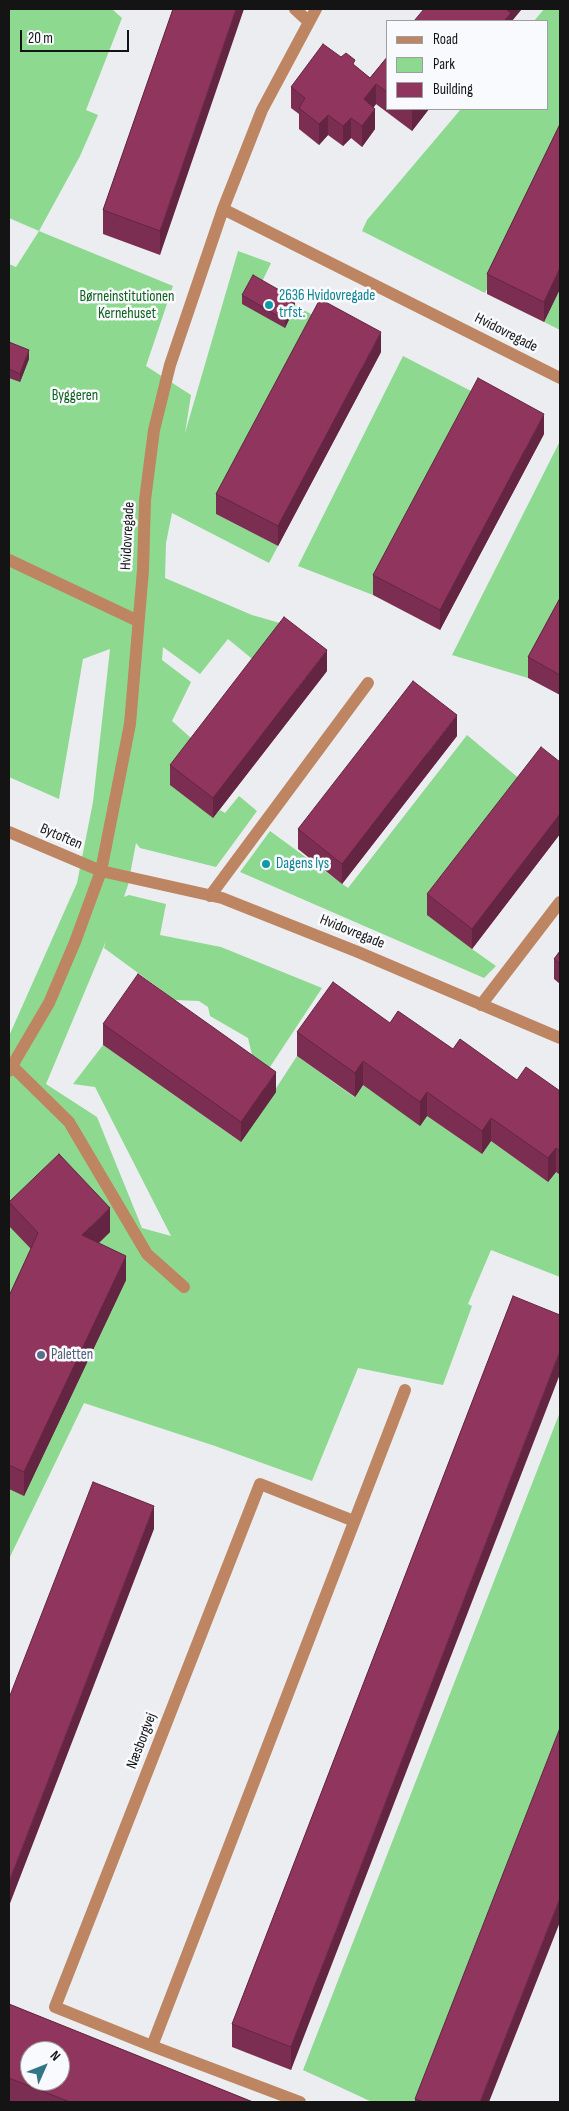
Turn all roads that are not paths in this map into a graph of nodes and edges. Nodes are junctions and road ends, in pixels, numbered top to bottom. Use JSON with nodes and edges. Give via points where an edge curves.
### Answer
{"nodes":[{"id":1,"x":295,"y":9,"type":"edge"},
{"id":2,"x":316,"y":9,"type":"edge"},
{"id":3,"x":308,"y":21,"type":"junction"},
{"id":4,"x":223,"y":209,"type":"junction"},
{"id":5,"x":560,"y":378,"type":"edge"},
{"id":6,"x":9,"y":560,"type":"edge"},
{"id":7,"x":138,"y":621,"type":"junction"},
{"id":8,"x":368,"y":683,"type":"dead end"},
{"id":9,"x":9,"y":832,"type":"edge"},
{"id":10,"x":101,"y":872,"type":"junction"},
{"id":11,"x":210,"y":896,"type":"junction"},
{"id":12,"x":560,"y":902,"type":"edge"},
{"id":13,"x":481,"y":1005,"type":"junction"},
{"id":14,"x":560,"y":1038,"type":"edge"},
{"id":15,"x":10,"y":1068,"type":"edge"},
{"id":16,"x":184,"y":1287,"type":"dead end"},
{"id":17,"x":406,"y":1390,"type":"dead end"},
{"id":18,"x":354,"y":1521,"type":"junction"},
{"id":19,"x":152,"y":2046,"type":"junction"},
{"id":20,"x":300,"y":2102,"type":"edge"}],
"edges":[{"from":1,"to":3,"type":"street"},
{"from":2,"to":3,"type":"street","name":"Hvidovregade"},
{"from":3,"to":4,"type":"street","name":"Hvidovregade","via":[[262,110]]},
{"from":4,"to":5,"type":"street","name":"Hvidovregade"},
{"from":4,"to":7,"type":"street","name":"Hvidovregade","via":[[170,365],[154,430],[145,500]]},
{"from":6,"to":7,"type":"street"},
{"from":7,"to":10,"type":"street","name":"Hvidovregade","via":[[130,724]]},
{"from":8,"to":11,"type":"street"},
{"from":9,"to":10,"type":"street","name":"Bytoften"},
{"from":10,"to":11,"type":"street","name":"Hvidovregade"},
{"from":10,"to":15,"type":"street","name":"Hvidovregade","via":[[49,1003]]},
{"from":11,"to":13,"type":"street","name":"Hvidovregade","via":[[358,952]]},
{"from":12,"to":13,"type":"street"},
{"from":13,"to":14,"type":"street","name":"Hvidovregade"},
{"from":15,"to":16,"type":"street","via":[[69,1122],[147,1254]]},
{"from":17,"to":18,"type":"street"},
{"from":18,"to":19,"type":"street"},
{"from":18,"to":19,"type":"street","name":"Næsborgvej","via":[[260,1484],[55,2007]]},
{"from":19,"to":20,"type":"street","name":"Næsborgvej"}]}
